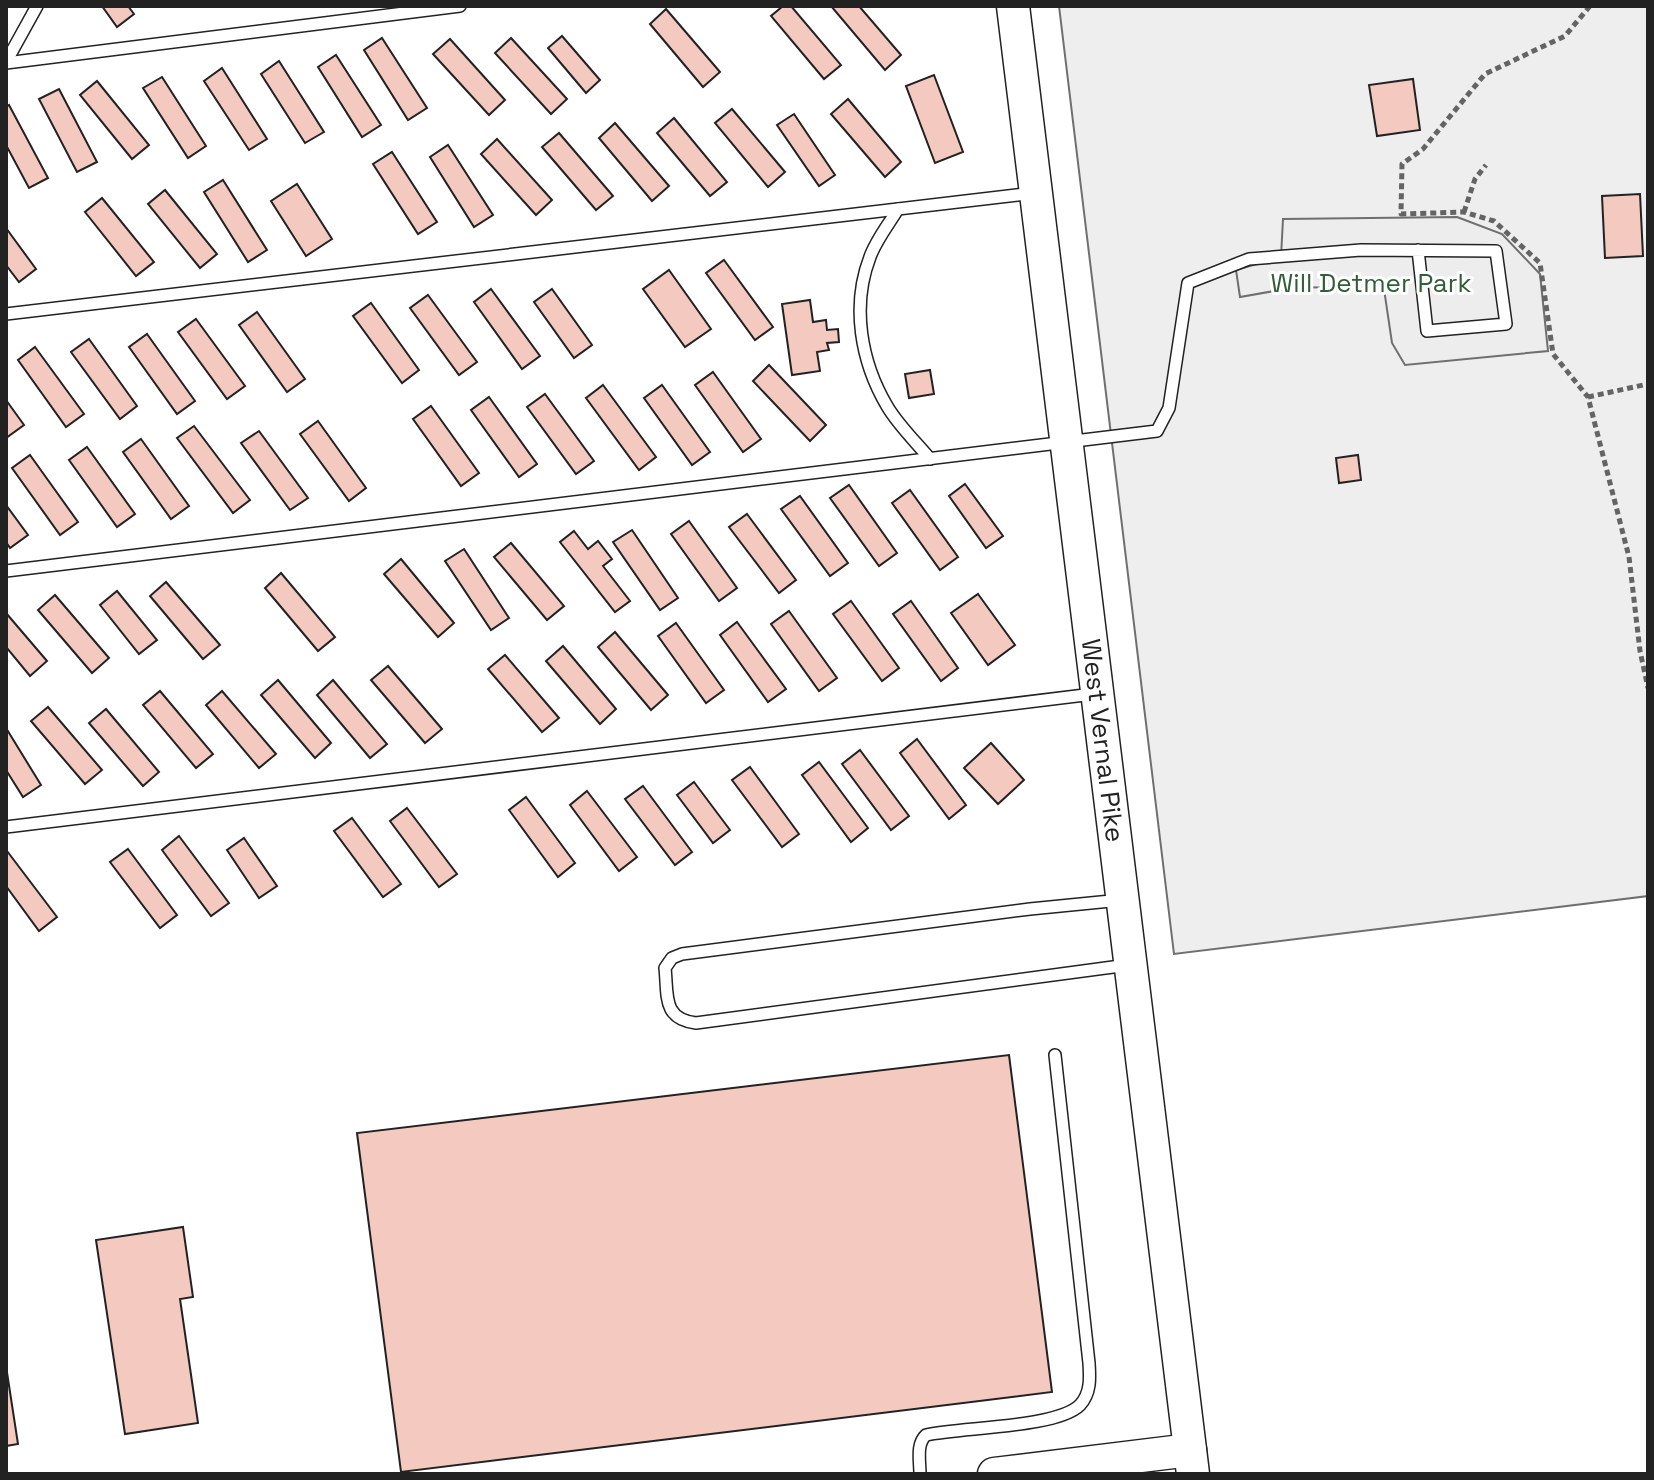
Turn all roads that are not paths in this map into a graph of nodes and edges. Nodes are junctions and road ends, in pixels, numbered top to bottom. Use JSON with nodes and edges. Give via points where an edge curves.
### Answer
{"nodes":[{"id":1,"x":37,"y":6,"type":"edge"},
{"id":2,"x":460,"y":6,"type":"edge"},
{"id":3,"x":1013,"y":6,"type":"edge"},
{"id":4,"x":6,"y":62,"type":"edge"},
{"id":5,"x":1036,"y":192,"type":"junction"},
{"id":6,"x":898,"y":209,"type":"junction"},
{"id":7,"x":1418,"y":250,"type":"junction"},
{"id":8,"x":6,"y":314,"type":"edge"},
{"id":9,"x":1066,"y":443,"type":"junction"},
{"id":10,"x":930,"y":459,"type":"junction"},
{"id":11,"x":6,"y":571,"type":"edge"},
{"id":12,"x":1097,"y":694,"type":"junction"},
{"id":13,"x":6,"y":827,"type":"edge"},
{"id":14,"x":1122,"y":900,"type":"junction"},
{"id":15,"x":1130,"y":964,"type":"junction"},
{"id":16,"x":1055,"y":1055,"type":"dead end"},
{"id":17,"x":1192,"y":1462,"type":"edge"},
{"id":18,"x":920,"y":1474,"type":"edge"},
{"id":19,"x":994,"y":1474,"type":"edge"}],
"edges":[{"from":1,"to":4,"type":"lane"},
{"from":2,"to":4,"type":"lane"},
{"from":3,"to":5,"type":"main road","name":"West Vernal Pike"},
{"from":5,"to":6,"type":"lane"},
{"from":5,"to":9,"type":"main road","name":"West Vernal Pike"},
{"from":6,"to":8,"type":"lane"},
{"from":6,"to":10,"type":"lane","via":[[870,256],[861,293],[861,333],[869,368],[888,408]]},
{"from":7,"to":7,"type":"lane","via":[[1496,251],[1506,324],[1427,331]]},
{"from":7,"to":9,"type":"lane","via":[[1249,259],[1188,283],[1169,408],[1157,431]]},
{"from":9,"to":10,"type":"lane"},
{"from":9,"to":12,"type":"main road","name":"West Vernal Pike"},
{"from":10,"to":11,"type":"lane"},
{"from":12,"to":13,"type":"lane"},
{"from":12,"to":14,"type":"main road","name":"West Vernal Pike"},
{"from":14,"to":15,"type":"main road","name":"West Vernal Pike"},
{"from":14,"to":15,"type":"lane","via":[[682,954],[665,968],[669,1006],[677,1018],[696,1023]]},
{"from":15,"to":17,"type":"main road","name":"West Vernal Pike"},
{"from":16,"to":18,"type":"lane","via":[[1089,1391],[1080,1405],[1054,1418],[926,1435],[919,1447]]},
{"from":17,"to":19,"type":"main road"}]}
